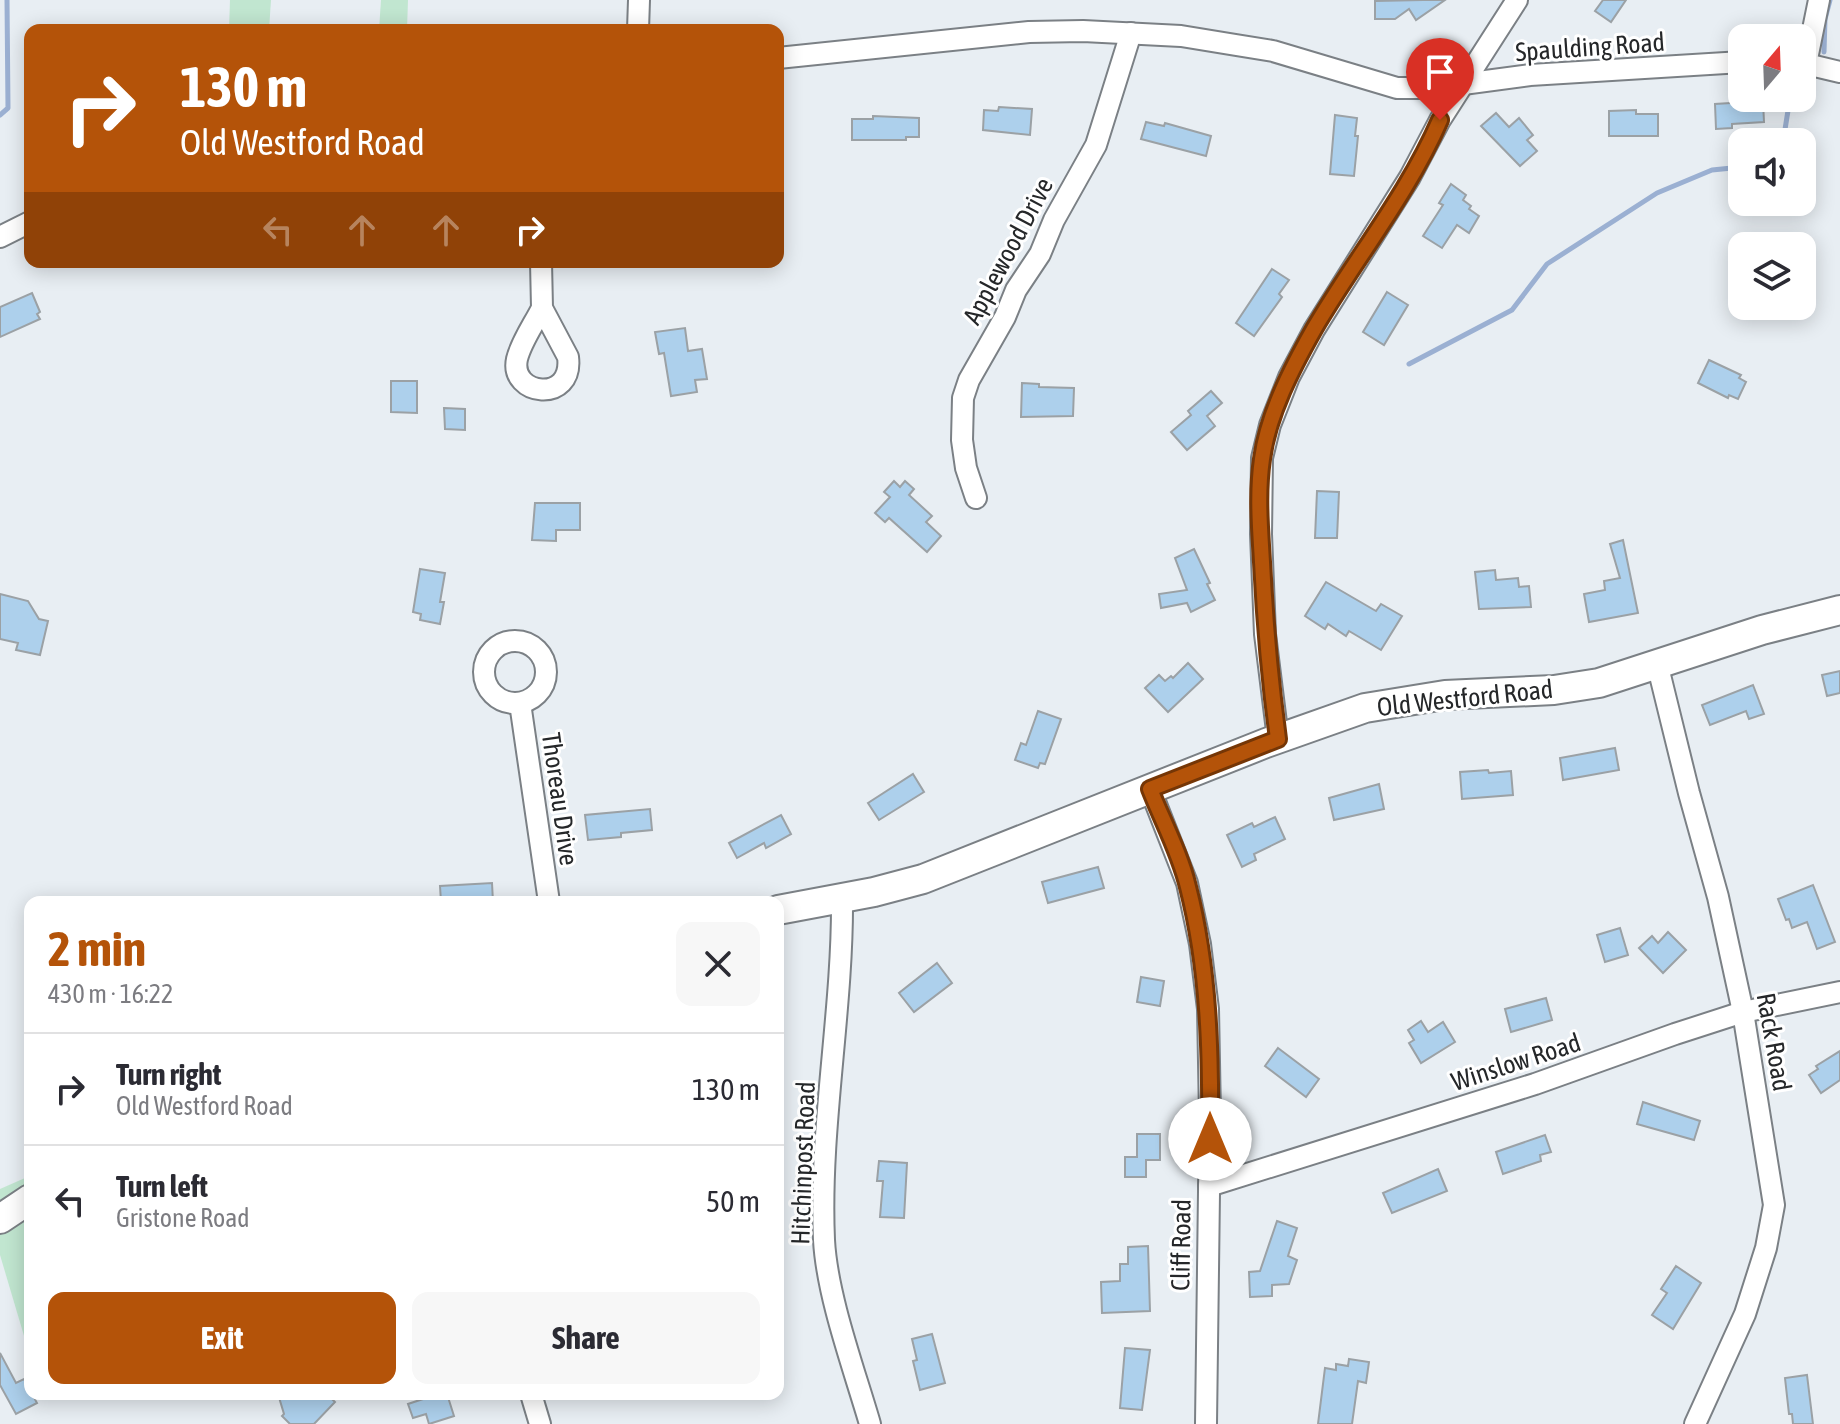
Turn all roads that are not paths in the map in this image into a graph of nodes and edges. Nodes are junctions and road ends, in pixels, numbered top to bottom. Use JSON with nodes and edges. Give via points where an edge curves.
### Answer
{"nodes":[{"id":1,"x":639,"y":0,"type":"edge"},
{"id":2,"x":1517,"y":0,"type":"edge"},
{"id":3,"x":1819,"y":0,"type":"edge"},
{"id":4,"x":638,"y":24,"type":"edge"},
{"id":5,"x":1813,"y":24,"type":"edge"},
{"id":6,"x":1131,"y":33,"type":"junction"},
{"id":7,"x":784,"y":57,"type":"edge"},
{"id":8,"x":1728,"y":63,"type":"edge"},
{"id":9,"x":1816,"y":66,"type":"edge"},
{"id":10,"x":1840,"y":72,"type":"edge"},
{"id":11,"x":1465,"y":85,"type":"junction"},
{"id":12,"x":24,"y":225,"type":"edge"},
{"id":13,"x":0,"y":237,"type":"edge"},
{"id":14,"x":541,"y":268,"type":"edge"},
{"id":15,"x":542,"y":308,"type":"dead end"},
{"id":16,"x":976,"y":498,"type":"dead end"},
{"id":17,"x":1840,"y":610,"type":"edge"},
{"id":18,"x":1657,"y":663,"type":"junction"},
{"id":19,"x":520,"y":703,"type":"dead end"},
{"id":20,"x":1278,"y":739,"type":"junction"},
{"id":21,"x":1150,"y":789,"type":"junction"},
{"id":22,"x":548,"y":896,"type":"edge"},
{"id":23,"x":842,"y":898,"type":"junction"},
{"id":24,"x":784,"y":909,"type":"edge"},
{"id":25,"x":1840,"y":992,"type":"edge"},
{"id":26,"x":1743,"y":1012,"type":"junction"},
{"id":27,"x":1209,"y":1186,"type":"junction"},
{"id":28,"x":24,"y":1203,"type":"edge"},
{"id":29,"x":0,"y":1219,"type":"edge"},
{"id":30,"x":533,"y":1400,"type":"edge"},
{"id":31,"x":540,"y":1424,"type":"edge"},
{"id":32,"x":870,"y":1424,"type":"edge"},
{"id":33,"x":1206,"y":1424,"type":"edge"},
{"id":34,"x":1695,"y":1424,"type":"edge"}],
"edges":[{"from":1,"to":4,"type":"street"},
{"from":2,"to":11,"type":"street"},
{"from":3,"to":5,"type":"street"},
{"from":6,"to":7,"type":"street","name":"Spaulding Road","via":[[1029,32]]},
{"from":6,"to":11,"type":"street","name":"Spaulding Road","via":[[1273,51],[1397,88]]},
{"from":6,"to":16,"type":"street","name":"Applewood Drive","via":[[1096,145],[969,380],[962,440]]},
{"from":8,"to":11,"type":"street","name":"Spaulding Road","via":[[1530,75]]},
{"from":9,"to":10,"type":"street"},
{"from":11,"to":20,"type":"street","via":[[1314,330],[1270,425],[1262,458],[1261,534],[1265,634]]},
{"from":12,"to":13,"type":"street"},
{"from":14,"to":15,"type":"street"},
{"from":17,"to":18,"type":"main road","name":"Old Westford Road"},
{"from":18,"to":20,"type":"main road","name":"Old Westford Road","via":[[1599,683],[1554,690],[1445,695],[1365,708]]},
{"from":18,"to":26,"type":"street","name":"Rack Road"},
{"from":19,"to":22,"type":"street","name":"Thoreau Drive"},
{"from":20,"to":21,"type":"main road","name":"Old Westford Road"},
{"from":21,"to":23,"type":"main road","name":"Old Westford Road","via":[[923,879]]},
{"from":21,"to":27,"type":"street","name":"Cliff Road","via":[[1187,883],[1200,944],[1208,1009]]},
{"from":23,"to":24,"type":"main road","name":"Old Westford Road"},
{"from":23,"to":32,"type":"street","name":"Hitchinpost Road","via":[[824,1241],[829,1281]]},
{"from":25,"to":26,"type":"street","name":"Winslow Road"},
{"from":26,"to":27,"type":"street","name":"Winslow Road","via":[[1535,1084]]},
{"from":26,"to":34,"type":"street","name":"Rack Road","via":[[1774,1205],[1745,1314]]},
{"from":27,"to":33,"type":"street","name":"Cliff Road"},
{"from":28,"to":29,"type":"main road"},
{"from":30,"to":31,"type":"street"}]}
